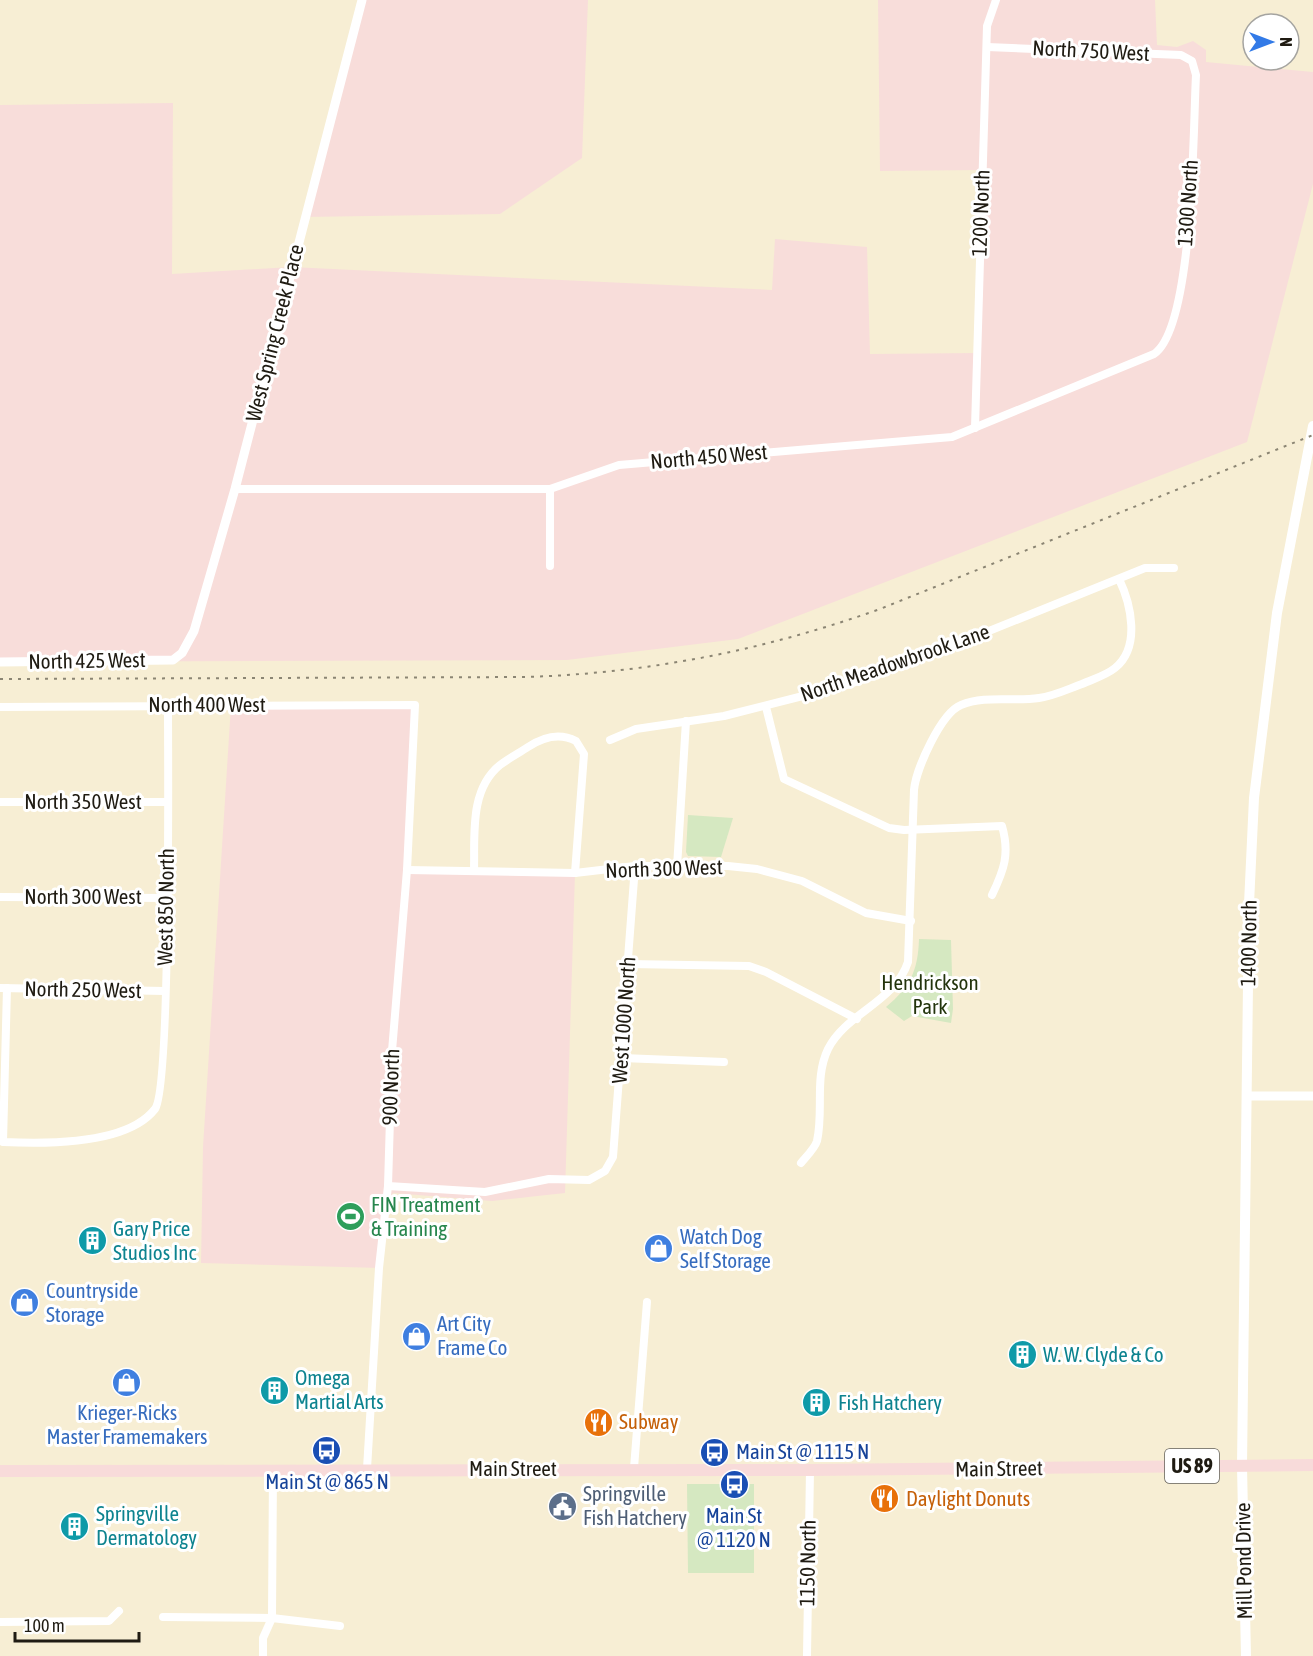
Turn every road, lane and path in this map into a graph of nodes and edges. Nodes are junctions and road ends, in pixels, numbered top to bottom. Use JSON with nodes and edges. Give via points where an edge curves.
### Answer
{"nodes":[{"id":1,"x":362,"y":0,"type":"edge"},
{"id":2,"x":996,"y":0,"type":"edge"},
{"id":3,"x":987,"y":47,"type":"junction"},
{"id":4,"x":1192,"y":61,"type":"joint"},
{"id":5,"x":1166,"y":344,"type":"joint"},
{"id":6,"x":1313,"y":426,"type":"edge"},
{"id":7,"x":975,"y":428,"type":"junction"},
{"id":8,"x":235,"y":489,"type":"junction"},
{"id":9,"x":550,"y":489,"type":"junction"},
{"id":10,"x":550,"y":566,"type":"dead end"},
{"id":11,"x":1174,"y":568,"type":"dead end"},
{"id":12,"x":1119,"y":579,"type":"junction"},
{"id":13,"x":173,"y":660,"type":"joint"},
{"id":14,"x":0,"y":662,"type":"edge"},
{"id":15,"x":168,"y":705,"type":"junction"},
{"id":16,"x":415,"y":705,"type":"joint"},
{"id":17,"x":0,"y":707,"type":"edge"},
{"id":18,"x":766,"y":707,"type":"junction"},
{"id":19,"x":686,"y":721,"type":"junction"},
{"id":20,"x":610,"y":740,"type":"dead end"},
{"id":21,"x":0,"y":802,"type":"edge"},
{"id":22,"x":167,"y":802,"type":"junction"},
{"id":23,"x":915,"y":830,"type":"junction"},
{"id":24,"x":635,"y":866,"type":"junction"},
{"id":25,"x":677,"y":867,"type":"junction"},
{"id":26,"x":407,"y":870,"type":"junction"},
{"id":27,"x":474,"y":871,"type":"junction"},
{"id":28,"x":575,"y":873,"type":"junction"},
{"id":29,"x":992,"y":895,"type":"dead end"},
{"id":30,"x":0,"y":897,"type":"edge"},
{"id":31,"x":166,"y":898,"type":"junction"},
{"id":32,"x":911,"y":921,"type":"junction"},
{"id":33,"x":628,"y":964,"type":"junction"},
{"id":34,"x":4,"y":988,"type":"edge"},
{"id":35,"x":165,"y":991,"type":"junction"},
{"id":36,"x":857,"y":1019,"type":"junction"},
{"id":37,"x":621,"y":1058,"type":"junction"},
{"id":38,"x":724,"y":1062,"type":"dead end"},
{"id":39,"x":1248,"y":1096,"type":"junction"},
{"id":40,"x":1313,"y":1096,"type":"edge"},
{"id":41,"x":801,"y":1163,"type":"dead end"},
{"id":42,"x":388,"y":1186,"type":"junction"},
{"id":43,"x":647,"y":1302,"type":"dead end"},
{"id":44,"x":1313,"y":1465,"type":"edge"},
{"id":45,"x":1242,"y":1466,"type":"junction"},
{"id":46,"x":634,"y":1468,"type":"junction"},
{"id":47,"x":367,"y":1469,"type":"junction"},
{"id":48,"x":273,"y":1470,"type":"junction"},
{"id":49,"x":810,"y":1470,"type":"junction"},
{"id":50,"x":0,"y":1471,"type":"edge"},
{"id":51,"x":119,"y":1611,"type":"dead end"},
{"id":52,"x":164,"y":1617,"type":"dead end"},
{"id":53,"x":272,"y":1618,"type":"junction"},
{"id":54,"x":0,"y":1622,"type":"edge"},
{"id":55,"x":340,"y":1626,"type":"dead end"},
{"id":56,"x":263,"y":1656,"type":"edge"},
{"id":57,"x":807,"y":1656,"type":"edge"},
{"id":58,"x":1246,"y":1656,"type":"edge"}],
"edges":[{"from":1,"to":8,"type":"street","name":"West Spring Creek Place"},
{"from":2,"to":3,"type":"street","name":"1200 North","via":[[987,26]]},
{"from":3,"to":4,"type":"street","name":"North 750 West","via":[[1181,55]]},
{"from":3,"to":7,"type":"street","name":"1200 North"},
{"from":4,"to":5,"type":"street","name":"1300 North","via":[[1196,75],[1189,216],[1182,281]]},
{"from":5,"to":7,"type":"street","name":"North 450 West","via":[[1145,359]]},
{"from":6,"to":39,"type":"main road","name":"1400 North","via":[[1277,613],[1254,798]]},
{"from":7,"to":9,"type":"street","name":"North 450 West","via":[[952,437],[619,465]]},
{"from":8,"to":9,"type":"street","name":"North 450 West"},
{"from":8,"to":13,"type":"street","name":"West Spring Creek Place","via":[[194,631],[182,653]]},
{"from":9,"to":10,"type":"street"},
{"from":11,"to":12,"type":"street","name":"North Meadowbrook Lane","via":[[1145,568]]},
{"from":12,"to":18,"type":"street","name":"North Meadowbrook Lane","via":[[867,678]]},
{"from":12,"to":23,"type":"street","via":[[1130,609],[1129,648],[1124,658],[1104,675],[1056,694],[975,701],[955,708],[920,765],[914,790]]},
{"from":13,"to":14,"type":"street","name":"North 425 West"},
{"from":15,"to":16,"type":"street","name":"North 400 West"},
{"from":15,"to":17,"type":"street","name":"North 400 West"},
{"from":15,"to":22,"type":"street","name":"West 850 North"},
{"from":16,"to":26,"type":"street","name":"900 North"},
{"from":18,"to":19,"type":"street","name":"North Meadowbrook Lane"},
{"from":18,"to":23,"type":"street","via":[[784,779],[889,828]]},
{"from":19,"to":20,"type":"street","name":"North Meadowbrook Lane","via":[[636,729]]},
{"from":19,"to":25,"type":"street"},
{"from":21,"to":22,"type":"street","name":"North 350 West"},
{"from":22,"to":31,"type":"street","name":"West 850 North"},
{"from":23,"to":29,"type":"street","via":[[1002,826],[1006,840],[1005,869]]},
{"from":23,"to":32,"type":"street"},
{"from":24,"to":25,"type":"street","name":"North 300 West"},
{"from":24,"to":28,"type":"street","name":"North 300 West"},
{"from":24,"to":33,"type":"street","name":"West 1000 North"},
{"from":25,"to":32,"type":"street","name":"North 300 West","via":[[728,866],[777,873],[866,913]]},
{"from":26,"to":27,"type":"street","name":"North 300 West"},
{"from":26,"to":42,"type":"street","name":"900 North","via":[[393,1051]]},
{"from":27,"to":28,"type":"street","name":"North 300 West"},
{"from":27,"to":28,"type":"street","via":[[478,802],[488,778],[500,765],[546,738],[565,736],[579,744],[584,754]]},
{"from":30,"to":31,"type":"street","name":"North 300 West"},
{"from":31,"to":35,"type":"street","name":"West 850 North"},
{"from":32,"to":36,"type":"street","via":[[908,962],[901,981]]},
{"from":33,"to":36,"type":"street","via":[[750,966]]},
{"from":33,"to":37,"type":"street","name":"West 1000 North"},
{"from":34,"to":35,"type":"street","name":"North 250 West"},
{"from":34,"to":35,"type":"street","name":"West 850 North","via":[[3,1142],[78,1143],[137,1123],[155,1109],[161,1086]]},
{"from":36,"to":41,"type":"street","via":[[828,1048],[820,1075],[817,1142]]},
{"from":37,"to":38,"type":"street"},
{"from":37,"to":42,"type":"street","name":"West 1000 North","via":[[613,1157],[605,1171],[589,1180],[549,1179],[494,1191]]},
{"from":39,"to":40,"type":"street"},
{"from":39,"to":45,"type":"main road","name":"1400 North"},
{"from":42,"to":47,"type":"street","name":"900 North"},
{"from":43,"to":46,"type":"street"},
{"from":44,"to":45,"type":"main road","number":"US 89"},
{"from":45,"to":49,"type":"main road","name":"Main Street","number":"US 89"},
{"from":45,"to":58,"type":"main road","name":"Mill Pond Drive"},
{"from":46,"to":47,"type":"main road","name":"Main Street","number":"US 89"},
{"from":46,"to":49,"type":"main road","name":"Main Street","number":"US 89"},
{"from":47,"to":48,"type":"main road","name":"Main Street","number":"US 89"},
{"from":48,"to":50,"type":"main road","name":"Main Street","number":"US 89"},
{"from":48,"to":53,"type":"street"},
{"from":49,"to":57,"type":"street","name":"1150 North"},
{"from":51,"to":54,"type":"street","via":[[109,1621]]},
{"from":52,"to":53,"type":"street"},
{"from":53,"to":55,"type":"street"},
{"from":53,"to":56,"type":"street","via":[[263,1638]]}]}
